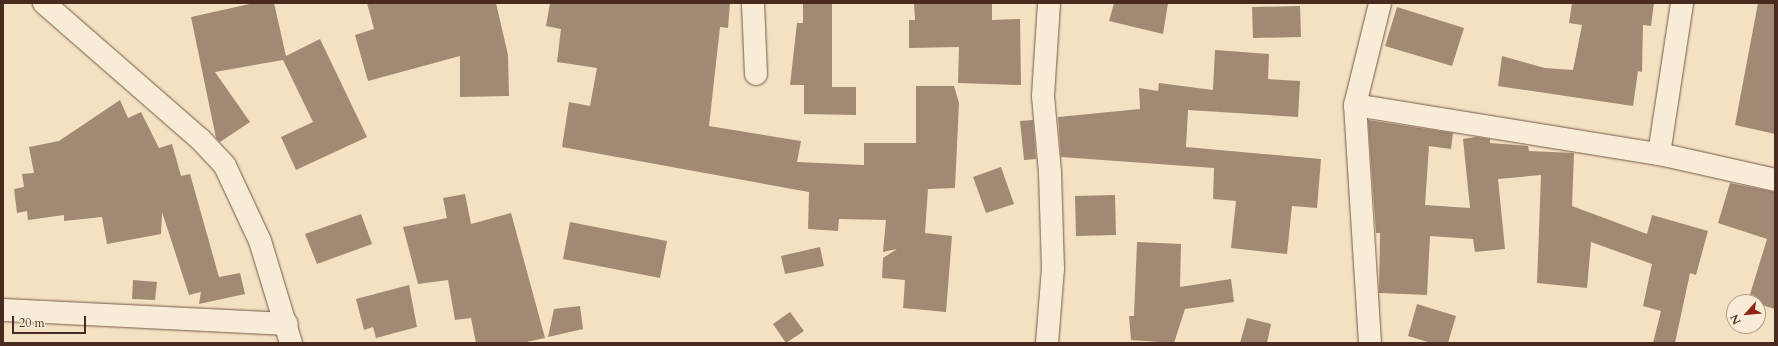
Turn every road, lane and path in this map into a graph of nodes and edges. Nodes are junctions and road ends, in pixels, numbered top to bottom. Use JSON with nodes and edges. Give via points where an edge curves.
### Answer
{"nodes":[{"id":1,"x":44,"y":3,"type":"edge"},
{"id":2,"x":753,"y":3,"type":"edge"},
{"id":3,"x":1049,"y":3,"type":"edge"},
{"id":4,"x":1380,"y":3,"type":"edge"},
{"id":5,"x":1682,"y":3,"type":"edge"},
{"id":6,"x":756,"y":74,"type":"dead end"},
{"id":7,"x":1355,"y":105,"type":"junction"},
{"id":8,"x":1659,"y":154,"type":"junction"},
{"id":9,"x":1775,"y":180,"type":"edge"},
{"id":10,"x":3,"y":310,"type":"edge"},
{"id":11,"x":289,"y":333,"type":"edge"},
{"id":12,"x":1047,"y":343,"type":"edge"},
{"id":13,"x":1370,"y":343,"type":"edge"}],
"edges":[{"from":1,"to":11,"type":"street","via":[[201,140],[225,166],[260,241]]},
{"from":2,"to":6,"type":"street"},
{"from":3,"to":12,"type":"street","via":[[1043,96],[1050,172],[1053,269]]},
{"from":4,"to":7,"type":"street"},
{"from":5,"to":8,"type":"street"},
{"from":7,"to":8,"type":"street"},
{"from":7,"to":13,"type":"street"},
{"from":8,"to":9,"type":"street"},
{"from":10,"to":11,"type":"street"}]}
